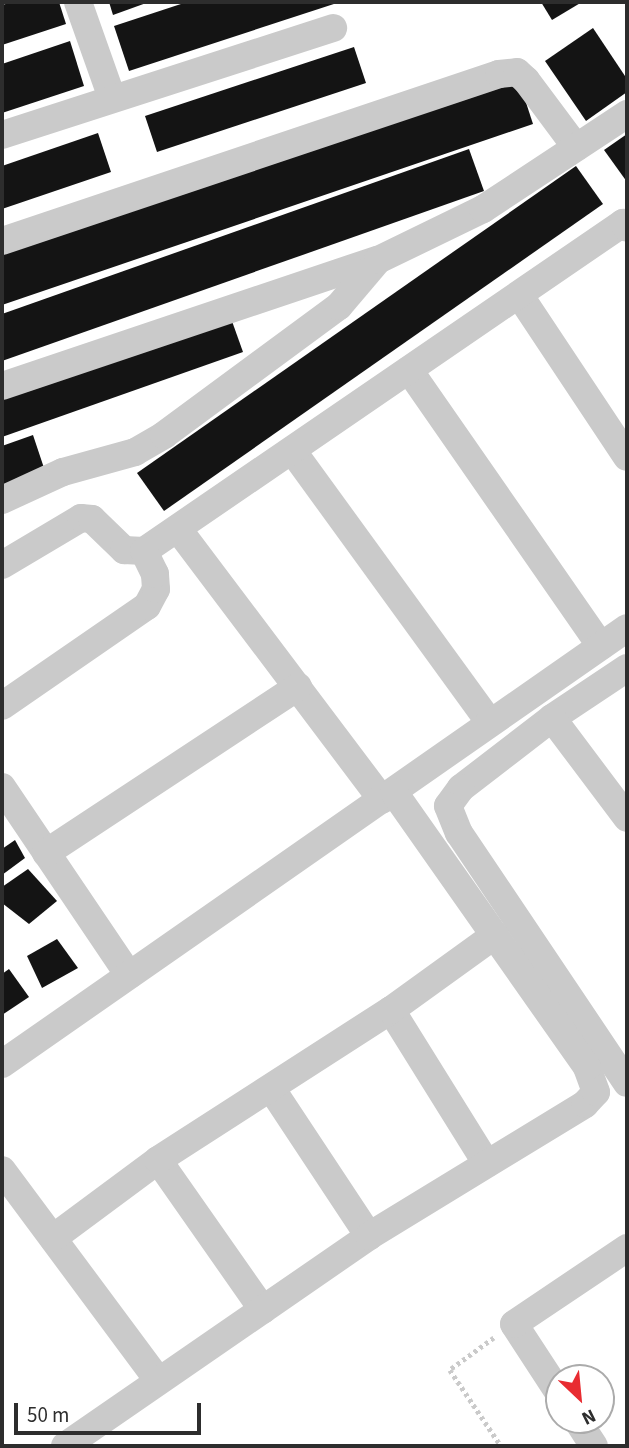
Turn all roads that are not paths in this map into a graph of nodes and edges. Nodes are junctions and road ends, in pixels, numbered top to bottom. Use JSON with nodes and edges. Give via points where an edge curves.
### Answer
{"nodes":[{"id":1,"x":78,"y":2,"type":"edge"},
{"id":2,"x":333,"y":28,"type":"dead end"},
{"id":3,"x":112,"y":98,"type":"junction"},
{"id":4,"x":627,"y":114,"type":"edge"},
{"id":5,"x":2,"y":135,"type":"edge"},
{"id":6,"x":576,"y":147,"type":"junction"},
{"id":7,"x":626,"y":224,"type":"edge"},
{"id":8,"x":2,"y":241,"type":"edge"},
{"id":9,"x":378,"y":260,"type":"junction"},
{"id":10,"x":520,"y":296,"type":"junction"},
{"id":11,"x":409,"y":370,"type":"junction"},
{"id":12,"x":2,"y":386,"type":"edge"},
{"id":13,"x":294,"y":453,"type":"junction"},
{"id":14,"x":627,"y":457,"type":"edge"},
{"id":15,"x":2,"y":500,"type":"edge"},
{"id":16,"x":178,"y":529,"type":"junction"},
{"id":17,"x":144,"y":551,"type":"junction"},
{"id":18,"x":2,"y":565,"type":"edge"},
{"id":19,"x":627,"y":628,"type":"edge"},
{"id":20,"x":601,"y":646,"type":"junction"},
{"id":21,"x":627,"y":668,"type":"edge"},
{"id":22,"x":298,"y":687,"type":"junction"},
{"id":23,"x":2,"y":706,"type":"edge"},
{"id":24,"x":552,"y":718,"type":"junction"},
{"id":25,"x":488,"y":720,"type":"junction"},
{"id":26,"x":2,"y":787,"type":"edge"},
{"id":27,"x":388,"y":796,"type":"junction"},
{"id":28,"x":627,"y":818,"type":"edge"},
{"id":29,"x":46,"y":853,"type":"junction"},
{"id":30,"x":495,"y":935,"type":"junction"},
{"id":31,"x":129,"y":975,"type":"junction"},
{"id":32,"x":391,"y":1010,"type":"junction"},
{"id":33,"x":2,"y":1064,"type":"edge"},
{"id":34,"x":626,"y":1077,"type":"edge"},
{"id":35,"x":271,"y":1088,"type":"junction"},
{"id":36,"x":158,"y":1160,"type":"junction"},
{"id":37,"x":487,"y":1164,"type":"junction"},
{"id":38,"x":2,"y":1170,"type":"edge"},
{"id":39,"x":369,"y":1236,"type":"junction"},
{"id":40,"x":53,"y":1238,"type":"junction"},
{"id":41,"x":624,"y":1257,"type":"edge"},
{"id":42,"x":263,"y":1310,"type":"junction"},
{"id":43,"x":545,"y":1372,"type":"edge"},
{"id":44,"x":158,"y":1380,"type":"junction"},
{"id":45,"x":65,"y":1446,"type":"edge"}],
"edges":[{"from":1,"to":3,"type":"street"},
{"from":2,"to":3,"type":"street"},
{"from":3,"to":5,"type":"street"},
{"from":4,"to":6,"type":"street"},
{"from":6,"to":8,"type":"street","via":[[526,80],[517,72],[499,74]]},
{"from":6,"to":9,"type":"street","via":[[483,209]]},
{"from":7,"to":10,"type":"street"},
{"from":9,"to":12,"type":"street"},
{"from":9,"to":15,"type":"street","via":[[339,306],[164,435],[135,452],[63,472]]},
{"from":10,"to":11,"type":"street"},
{"from":10,"to":14,"type":"street"},
{"from":11,"to":13,"type":"street"},
{"from":11,"to":20,"type":"street"},
{"from":13,"to":16,"type":"street"},
{"from":13,"to":25,"type":"street"},
{"from":16,"to":17,"type":"street"},
{"from":16,"to":22,"type":"street"},
{"from":17,"to":18,"type":"street","via":[[124,550],[92,519],[81,519]]},
{"from":17,"to":23,"type":"street","via":[[155,574],[156,589],[147,606]]},
{"from":19,"to":20,"type":"street"},
{"from":20,"to":25,"type":"street"},
{"from":21,"to":24,"type":"street"},
{"from":22,"to":27,"type":"street"},
{"from":22,"to":29,"type":"street"},
{"from":24,"to":28,"type":"street"},
{"from":24,"to":34,"type":"street","via":[[461,788],[448,806],[459,832]]},
{"from":25,"to":27,"type":"street"},
{"from":26,"to":29,"type":"street"},
{"from":27,"to":30,"type":"street"},
{"from":27,"to":31,"type":"street"},
{"from":29,"to":31,"type":"street"},
{"from":30,"to":32,"type":"street"},
{"from":30,"to":37,"type":"street","via":[[596,1085],[585,1104]]},
{"from":31,"to":33,"type":"street"},
{"from":32,"to":35,"type":"street"},
{"from":32,"to":37,"type":"street"},
{"from":35,"to":36,"type":"street"},
{"from":35,"to":39,"type":"street"},
{"from":36,"to":40,"type":"street"},
{"from":36,"to":42,"type":"street"},
{"from":37,"to":39,"type":"street"},
{"from":38,"to":40,"type":"street"},
{"from":39,"to":42,"type":"street"},
{"from":40,"to":44,"type":"street"},
{"from":41,"to":43,"type":"street","via":[[514,1324]]},
{"from":42,"to":44,"type":"street"},
{"from":44,"to":45,"type":"street"}]}
